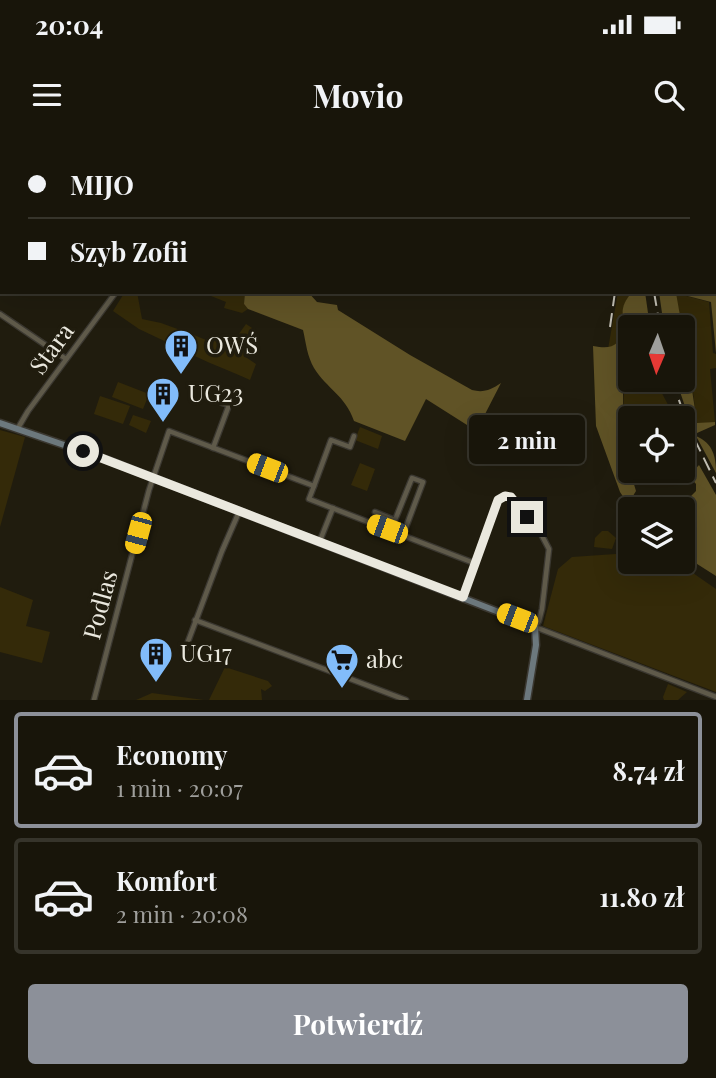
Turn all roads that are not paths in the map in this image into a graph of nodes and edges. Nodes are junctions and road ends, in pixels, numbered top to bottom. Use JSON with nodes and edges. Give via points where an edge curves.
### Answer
{"nodes":[{"id":1,"x":115,"y":294,"type":"edge"},
{"id":2,"x":0,"y":314,"type":"edge"},
{"id":3,"x":66,"y":359,"type":"junction"},
{"id":4,"x":222,"y":403,"type":"dead end"},
{"id":5,"x":0,"y":423,"type":"edge"},
{"id":6,"x":18,"y":428,"type":"junction"},
{"id":7,"x":354,"y":436,"type":"dead end"},
{"id":8,"x":213,"y":448,"type":"junction"},
{"id":9,"x":153,"y":478,"type":"junction"},
{"id":10,"x":314,"y":486,"type":"junction"},
{"id":11,"x":333,"y":508,"type":"junction"},
{"id":12,"x":239,"y":512,"type":"junction"},
{"id":13,"x":375,"y":512,"type":"dead end"},
{"id":14,"x":403,"y":535,"type":"junction"},
{"id":15,"x":319,"y":542,"type":"junction"},
{"id":16,"x":474,"y":563,"type":"junction"},
{"id":17,"x":463,"y":597,"type":"junction"},
{"id":18,"x":195,"y":620,"type":"junction"},
{"id":19,"x":535,"y":627,"type":"junction"},
{"id":20,"x":183,"y":655,"type":"dead end"},
{"id":21,"x":716,"y":697,"type":"edge"},
{"id":22,"x":94,"y":700,"type":"edge"},
{"id":23,"x":406,"y":700,"type":"edge"},
{"id":24,"x":527,"y":700,"type":"edge"}],
"edges":[{"from":1,"to":3,"type":"street","name":"Stara"},
{"from":2,"to":3,"type":"street"},
{"from":3,"to":6,"type":"street","name":"Stara"},
{"from":4,"to":8,"type":"street","via":[[229,405]]},
{"from":5,"to":6,"type":"street"},
{"from":6,"to":9,"type":"street"},
{"from":7,"to":10,"type":"street","via":[[350,447],[331,440]]},
{"from":8,"to":9,"type":"street","name":"Podlas","via":[[169,432]]},
{"from":8,"to":10,"type":"street"},
{"from":9,"to":12,"type":"street"},
{"from":9,"to":22,"type":"street","name":"Podlas"},
{"from":10,"to":11,"type":"street","via":[[309,499]]},
{"from":11,"to":14,"type":"street"},
{"from":11,"to":15,"type":"street"},
{"from":12,"to":15,"type":"street"},
{"from":12,"to":18,"type":"street"},
{"from":13,"to":14,"type":"street","via":[[395,520],[412,478],[423,482]]},
{"from":14,"to":16,"type":"street"},
{"from":15,"to":17,"type":"street"},
{"from":16,"to":17,"type":"street"},
{"from":16,"to":19,"type":"street","via":[[498,500],[511,497],[550,549]]},
{"from":17,"to":19,"type":"street"},
{"from":18,"to":20,"type":"street"},
{"from":18,"to":23,"type":"street"},
{"from":19,"to":21,"type":"street"},
{"from":19,"to":24,"type":"street","via":[[537,645]]}]}
